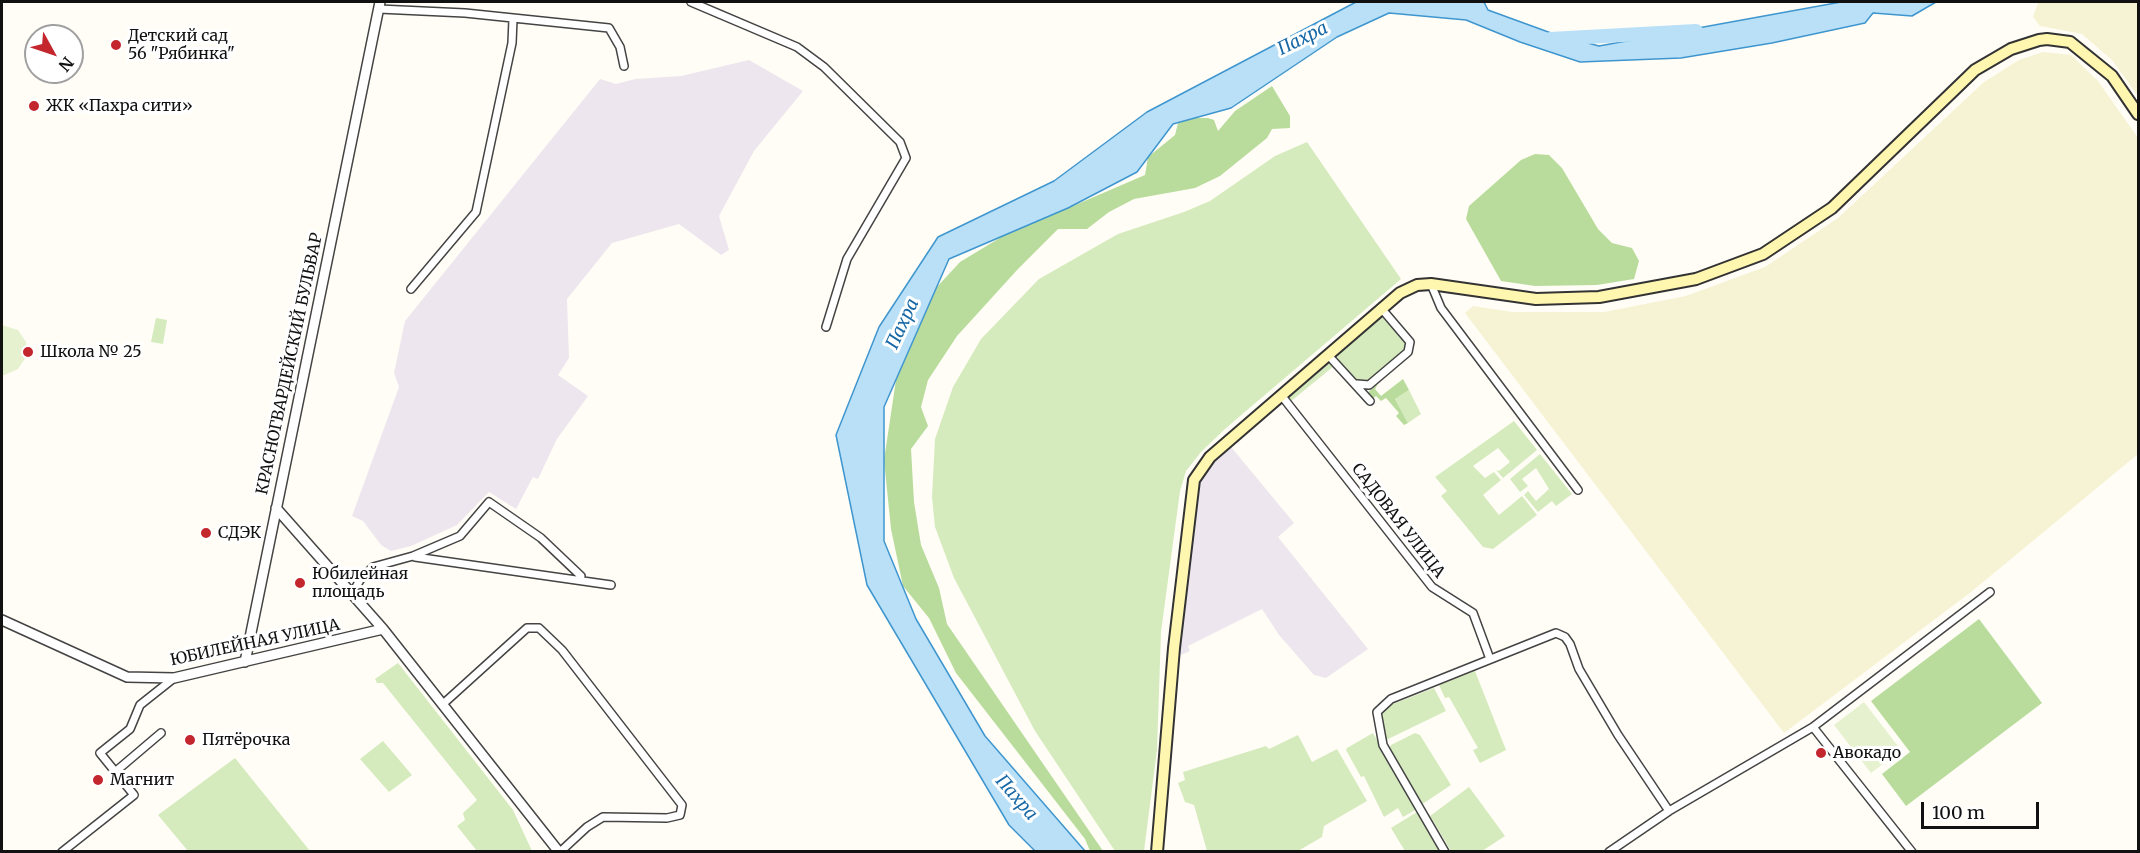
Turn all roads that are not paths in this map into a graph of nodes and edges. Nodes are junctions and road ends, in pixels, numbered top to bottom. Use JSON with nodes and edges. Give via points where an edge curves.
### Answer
{"nodes":[{"id":1,"x":691,"y":2,"type":"edge"},
{"id":2,"x":380,"y":5,"type":"edge"},
{"id":3,"x":513,"y":19,"type":"junction"},
{"id":4,"x":624,"y":66,"type":"dead end"},
{"id":5,"x":2139,"y":114,"type":"edge"},
{"id":6,"x":1431,"y":284,"type":"junction"},
{"id":7,"x":411,"y":289,"type":"dead end"},
{"id":8,"x":1381,"y":308,"type":"junction"},
{"id":9,"x":826,"y":327,"type":"dead end"},
{"id":10,"x":1328,"y":355,"type":"junction"},
{"id":11,"x":1357,"y":384,"type":"junction"},
{"id":12,"x":1281,"y":395,"type":"junction"},
{"id":13,"x":1370,"y":401,"type":"dead end"},
{"id":14,"x":1578,"y":490,"type":"dead end"},
{"id":15,"x":276,"y":508,"type":"junction"},
{"id":16,"x":413,"y":556,"type":"junction"},
{"id":17,"x":580,"y":580,"type":"junction"},
{"id":18,"x":611,"y":585,"type":"dead end"},
{"id":19,"x":1990,"y":592,"type":"dead end"},
{"id":20,"x":352,"y":594,"type":"junction"},
{"id":21,"x":2,"y":620,"type":"edge"},
{"id":22,"x":383,"y":629,"type":"junction"},
{"id":23,"x":1490,"y":659,"type":"junction"},
{"id":24,"x":245,"y":662,"type":"junction"},
{"id":25,"x":174,"y":678,"type":"junction"},
{"id":26,"x":443,"y":704,"type":"junction"},
{"id":27,"x":1813,"y":728,"type":"junction"},
{"id":28,"x":161,"y":733,"type":"dead end"},
{"id":29,"x":115,"y":772,"type":"junction"},
{"id":30,"x":1669,"y":810,"type":"junction"},
{"id":31,"x":62,"y":852,"type":"edge"},
{"id":32,"x":560,"y":852,"type":"edge"},
{"id":33,"x":1157,"y":852,"type":"edge"},
{"id":34,"x":1445,"y":852,"type":"edge"},
{"id":35,"x":1609,"y":852,"type":"edge"},
{"id":36,"x":1912,"y":852,"type":"edge"}],
"edges":[{"from":1,"to":9,"type":"street","via":[[798,47],[824,67],[900,142],[906,158],[847,259]]},
{"from":2,"to":3,"type":"street"},
{"from":2,"to":15,"type":"street","name":"КРАСНОГВАРДЕЙСКИЙ БУЛЬВАР"},
{"from":3,"to":4,"type":"street","via":[[609,28],[620,47]]},
{"from":3,"to":7,"type":"street","via":[[512,43],[476,212]]},
{"from":5,"to":6,"type":"main road","via":[[2112,76],[2070,42],[2039,40],[2011,49],[1975,70],[1832,208],[1763,254],[1696,279],[1599,297],[1536,299]]},
{"from":6,"to":8,"type":"main road","via":[[1408,288]]},
{"from":6,"to":14,"type":"street","via":[[1441,308]]},
{"from":8,"to":10,"type":"main road"},
{"from":8,"to":11,"type":"street","via":[[1410,342],[1408,352],[1369,385]]},
{"from":10,"to":11,"type":"street"},
{"from":10,"to":12,"type":"main road"},
{"from":11,"to":13,"type":"street"},
{"from":12,"to":23,"type":"street","name":"САДОВАЯ УЛИЦА","via":[[1432,587],[1473,613]]},
{"from":12,"to":33,"type":"main road","via":[[1210,457],[1194,480],[1174,648]]},
{"from":15,"to":20,"type":"street","name":"КРАСНОГВАРДЕЙСКИЙ БУЛЬВАР"},
{"from":15,"to":24,"type":"street"},
{"from":16,"to":17,"type":"street"},
{"from":16,"to":17,"type":"street","via":[[460,536],[489,502],[541,538],[581,576]]},
{"from":16,"to":20,"type":"street","via":[[373,567]]},
{"from":17,"to":18,"type":"street"},
{"from":19,"to":27,"type":"street"},
{"from":20,"to":22,"type":"street","name":"КРАСНОГВАРДЕЙСКИЙ БУЛЬВАР"},
{"from":21,"to":25,"type":"street","name":"ЮБИЛЕЙНАЯ УЛИЦА","via":[[127,677]]},
{"from":22,"to":24,"type":"street","name":"ЮБИЛЕЙНАЯ УЛИЦА"},
{"from":22,"to":26,"type":"street","name":"КРАСНОГВАРДЕЙСКИЙ БУЛЬВАР"},
{"from":23,"to":30,"type":"street","via":[[1556,633],[1565,637],[1618,735]]},
{"from":23,"to":34,"type":"street","via":[[1391,699],[1377,712],[1383,745]]},
{"from":24,"to":25,"type":"street","name":"ЮБИЛЕЙНАЯ УЛИЦА"},
{"from":25,"to":29,"type":"street","via":[[140,705],[130,729],[100,753]]},
{"from":26,"to":32,"type":"street","name":"КРАСНОГВАРДЕЙСКИЙ БУЛЬВАР"},
{"from":26,"to":32,"type":"street","via":[[527,628],[539,628],[562,650],[682,805],[680,815],[667,818],[603,817]]},
{"from":27,"to":30,"type":"street"},
{"from":27,"to":36,"type":"street"},
{"from":28,"to":29,"type":"street"},
{"from":29,"to":31,"type":"street","via":[[134,795]]},
{"from":30,"to":35,"type":"street"}]}
